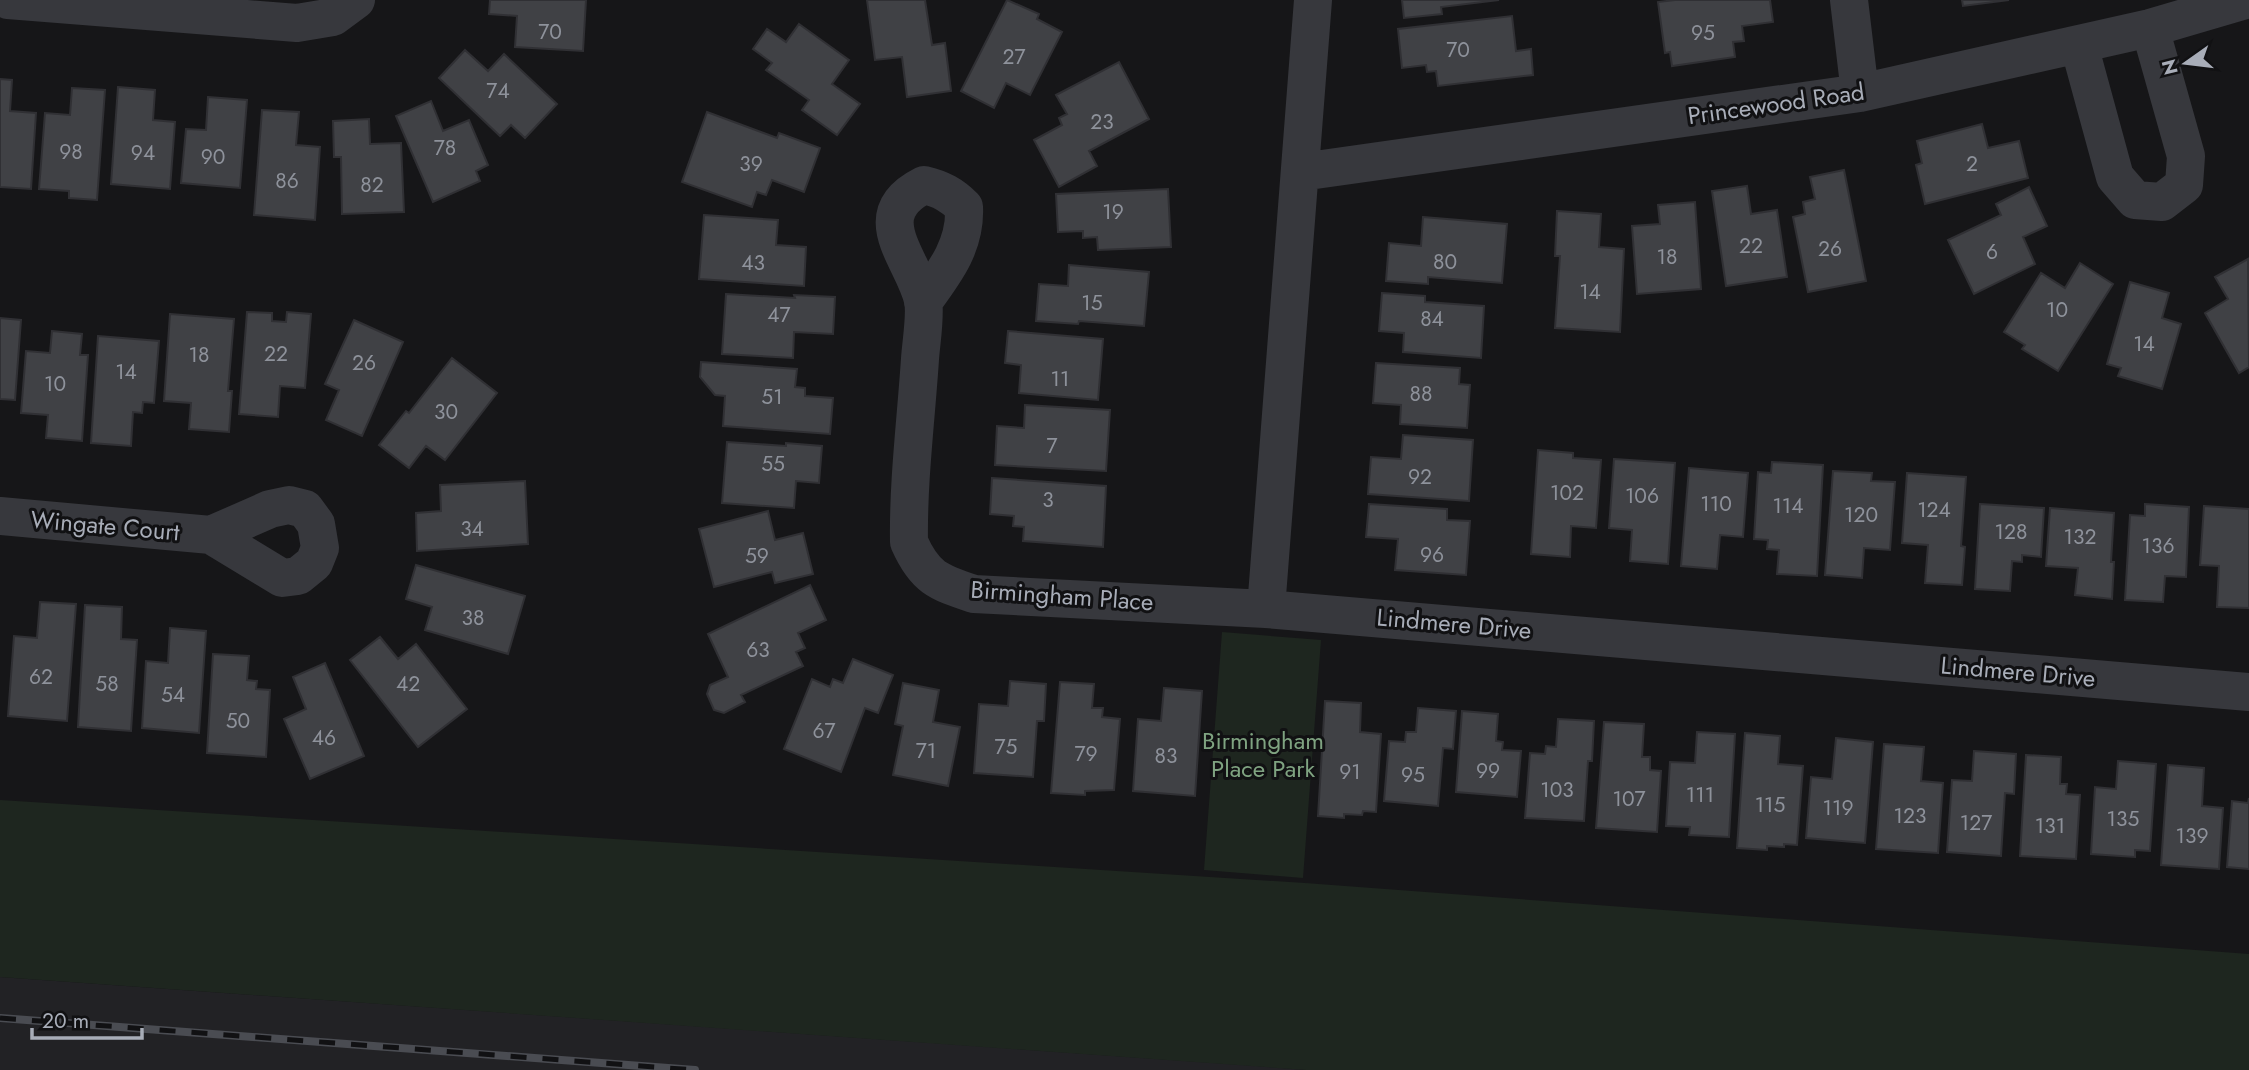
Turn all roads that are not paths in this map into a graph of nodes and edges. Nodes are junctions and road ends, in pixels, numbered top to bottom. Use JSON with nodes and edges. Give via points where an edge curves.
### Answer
{"nodes":[{"id":1,"x":8,"y":0,"type":"edge"},
{"id":2,"x":356,"y":0,"type":"edge"},
{"id":3,"x":1313,"y":0,"type":"edge"},
{"id":4,"x":1849,"y":0,"type":"edge"},
{"id":5,"x":2245,"y":0,"type":"edge"},
{"id":6,"x":2150,"y":29,"type":"junction"},
{"id":7,"x":2079,"y":45,"type":"junction"},
{"id":8,"x":1860,"y":93,"type":"junction"},
{"id":9,"x":1301,"y":172,"type":"junction"},
{"id":10,"x":923,"y":302,"type":"dead end"},
{"id":11,"x":0,"y":516,"type":"edge"},
{"id":12,"x":211,"y":535,"type":"dead end"},
{"id":13,"x":1266,"y":609,"type":"junction"},
{"id":14,"x":2249,"y":692,"type":"edge"}],
"edges":[{"from":1,"to":2,"type":"street","via":[[297,23],[333,18]]},
{"from":3,"to":9,"type":"street"},
{"from":4,"to":8,"type":"street"},
{"from":5,"to":6,"type":"street","name":"Princewood Road"},
{"from":6,"to":7,"type":"street","name":"Princewood Road"},
{"from":6,"to":7,"type":"street","via":[[2186,156],[2183,185],[2162,202],[2135,200],[2115,177]]},
{"from":7,"to":8,"type":"street","name":"Princewood Road"},
{"from":8,"to":9,"type":"street","name":"Princewood Road"},
{"from":9,"to":13,"type":"street"},
{"from":10,"to":13,"type":"street","name":"Birmingham Place","via":[[909,542],[918,563],[932,576],[974,594]]},
{"from":11,"to":12,"type":"street","name":"Wingate Court"},
{"from":13,"to":14,"type":"street","name":"Lindmere Drive"}]}
